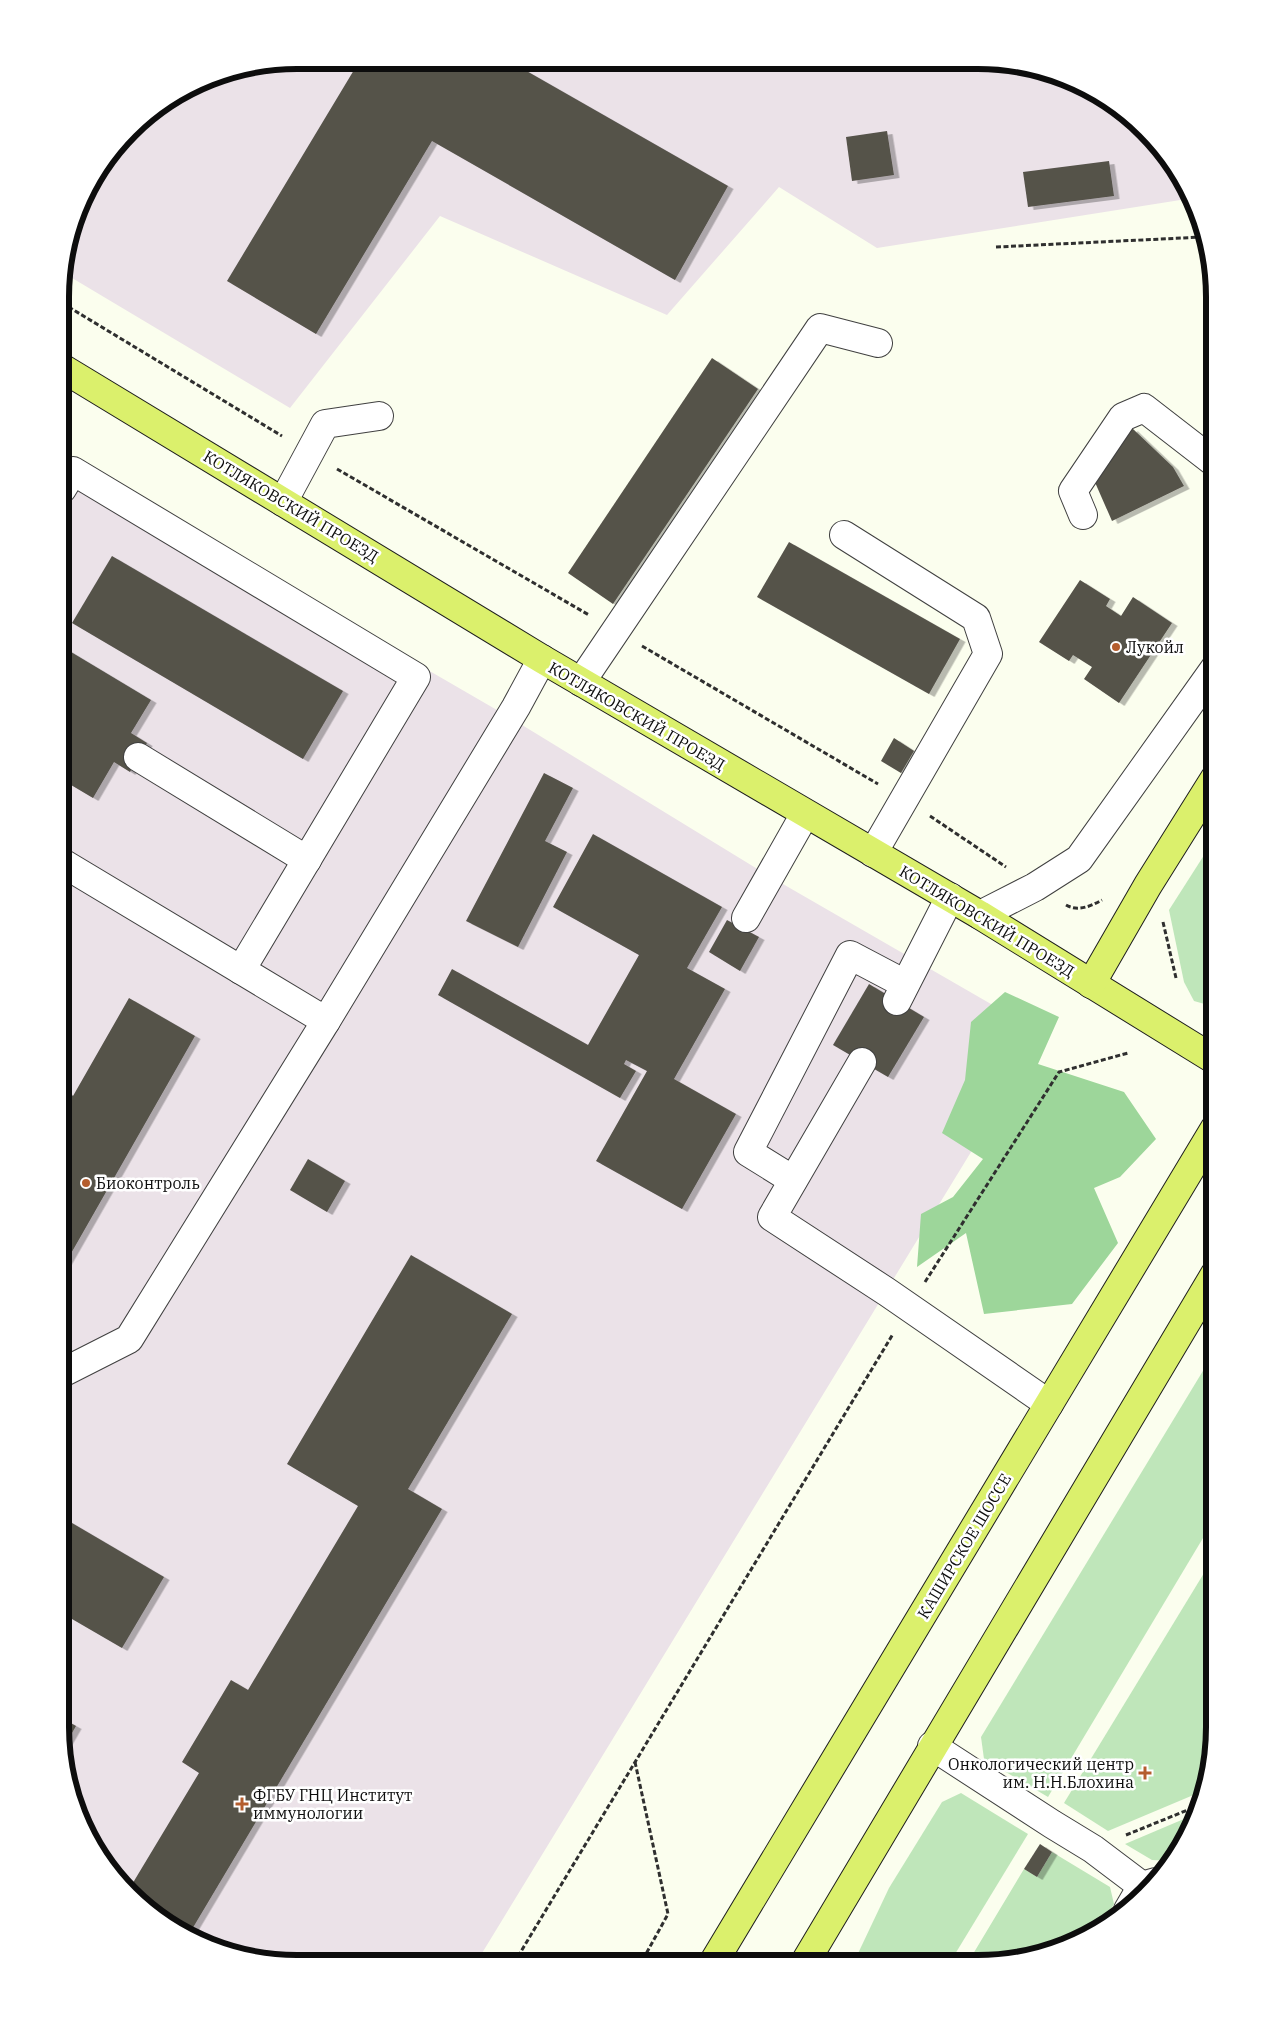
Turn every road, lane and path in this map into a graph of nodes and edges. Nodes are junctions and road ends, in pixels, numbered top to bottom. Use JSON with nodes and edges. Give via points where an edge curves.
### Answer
{"nodes":[{"id":1,"x":1198,"y":237,"type":"edge"},
{"id":2,"x":996,"y":247,"type":"dead end"},
{"id":3,"x":878,"y":342,"type":"dead end"},
{"id":4,"x":69,"y":372,"type":"edge"},
{"id":5,"x":379,"y":416,"type":"dead end"},
{"id":6,"x":1206,"y":456,"type":"edge"},
{"id":7,"x":69,"y":478,"type":"edge"},
{"id":8,"x":283,"y":502,"type":"junction"},
{"id":9,"x":1082,"y":515,"type":"dead end"},
{"id":10,"x":844,"y":535,"type":"dead end"},
{"id":11,"x":542,"y":660,"type":"junction"},
{"id":12,"x":1206,"y":681,"type":"edge"},
{"id":13,"x":581,"y":682,"type":"junction"},
{"id":14,"x":138,"y":757,"type":"dead end"},
{"id":15,"x":1206,"y":792,"type":"edge"},
{"id":16,"x":805,"y":814,"type":"junction"},
{"id":17,"x":873,"y":853,"type":"junction"},
{"id":18,"x":307,"y":860,"type":"junction"},
{"id":19,"x":69,"y":867,"type":"edge"},
{"id":20,"x":950,"y":898,"type":"junction"},
{"id":21,"x":980,"y":915,"type":"junction"},
{"id":22,"x":746,"y":918,"type":"dead end"},
{"id":23,"x":241,"y":970,"type":"junction"},
{"id":24,"x":1091,"y":984,"type":"junction"},
{"id":25,"x":326,"y":1021,"type":"junction"},
{"id":26,"x":1128,"y":1053,"type":"dead end"},
{"id":27,"x":1206,"y":1054,"type":"edge"},
{"id":28,"x":862,"y":1062,"type":"dead end"},
{"id":29,"x":1206,"y":1143,"type":"edge"},
{"id":30,"x":793,"y":1180,"type":"junction"},
{"id":31,"x":1206,"y":1289,"type":"edge"},
{"id":32,"x":908,"y":1308,"type":"junction"},
{"id":33,"x":69,"y":1364,"type":"edge"},
{"id":34,"x":1049,"y":1404,"type":"junction"},
{"id":35,"x":932,"y":1746,"type":"junction"},
{"id":36,"x":635,"y":1762,"type":"junction"},
{"id":37,"x":1191,"y":1809,"type":"edge"},
{"id":38,"x":1093,"y":1849,"type":"junction"},
{"id":39,"x":1146,"y":1882,"type":"edge"},
{"id":40,"x":519,"y":1955,"type":"edge"},
{"id":41,"x":645,"y":1955,"type":"edge"},
{"id":42,"x":718,"y":1955,"type":"edge"},
{"id":43,"x":809,"y":1955,"type":"edge"}],
"edges":[{"from":1,"to":2,"type":"path"},
{"from":3,"to":13,"type":"lane","via":[[820,328]]},
{"from":4,"to":8,"type":"main road","name":"КОТЛЯКОВСКИЙ ПРОЕЗД"},
{"from":5,"to":8,"type":"lane","via":[[325,424]]},
{"from":6,"to":9,"type":"lane","via":[[1144,408],[1123,417],[1073,491]]},
{"from":7,"to":18,"type":"lane","via":[[73,471],[416,676]]},
{"from":8,"to":11,"type":"main road","name":"КОТЛЯКОВСКИЙ ПРОЕЗД"},
{"from":10,"to":17,"type":"lane","via":[[976,618],[988,654]]},
{"from":11,"to":13,"type":"main road","name":"КОТЛЯКОВСКИЙ ПРОЕЗД"},
{"from":11,"to":25,"type":"lane"},
{"from":12,"to":21,"type":"lane","via":[[1079,859],[1035,887]]},
{"from":13,"to":16,"type":"main road","name":"КОТЛЯКОВСКИЙ ПРОЕЗД"},
{"from":14,"to":18,"type":"lane"},
{"from":15,"to":24,"type":"main road"},
{"from":16,"to":17,"type":"main road","name":"КОТЛЯКОВСКИЙ ПРОЕЗД"},
{"from":16,"to":22,"type":"lane"},
{"from":17,"to":20,"type":"main road","name":"КОТЛЯКОВСКИЙ ПРОЕЗД"},
{"from":18,"to":23,"type":"lane"},
{"from":19,"to":23,"type":"lane"},
{"from":20,"to":21,"type":"main road","name":"КОТЛЯКОВСКИЙ ПРОЕЗД"},
{"from":20,"to":30,"type":"lane","via":[[901,992],[850,955],[748,1152]]},
{"from":21,"to":24,"type":"main road","name":"КОТЛЯКОВСКИЙ ПРОЕЗД"},
{"from":23,"to":25,"type":"lane"},
{"from":24,"to":27,"type":"main road","name":"КОТЛЯКОВСКИЙ ПРОЕЗД"},
{"from":25,"to":33,"type":"lane","via":[[129,1339]]},
{"from":26,"to":32,"type":"path","via":[[1059,1072]]},
{"from":28,"to":30,"type":"lane"},
{"from":29,"to":34,"type":"main road","name":"КАШИРСКОЕ ШОССЕ"},
{"from":30,"to":32,"type":"lane","via":[[772,1217]]},
{"from":31,"to":35,"type":"main road"},
{"from":32,"to":34,"type":"lane"},
{"from":32,"to":36,"type":"path"},
{"from":34,"to":42,"type":"main road","name":"КАШИРСКОЕ ШОССЕ"},
{"from":35,"to":38,"type":"lane"},
{"from":35,"to":43,"type":"main road"},
{"from":36,"to":40,"type":"path"},
{"from":36,"to":41,"type":"path","via":[[668,1914]]},
{"from":37,"to":38,"type":"path"},
{"from":38,"to":39,"type":"lane"}]}
